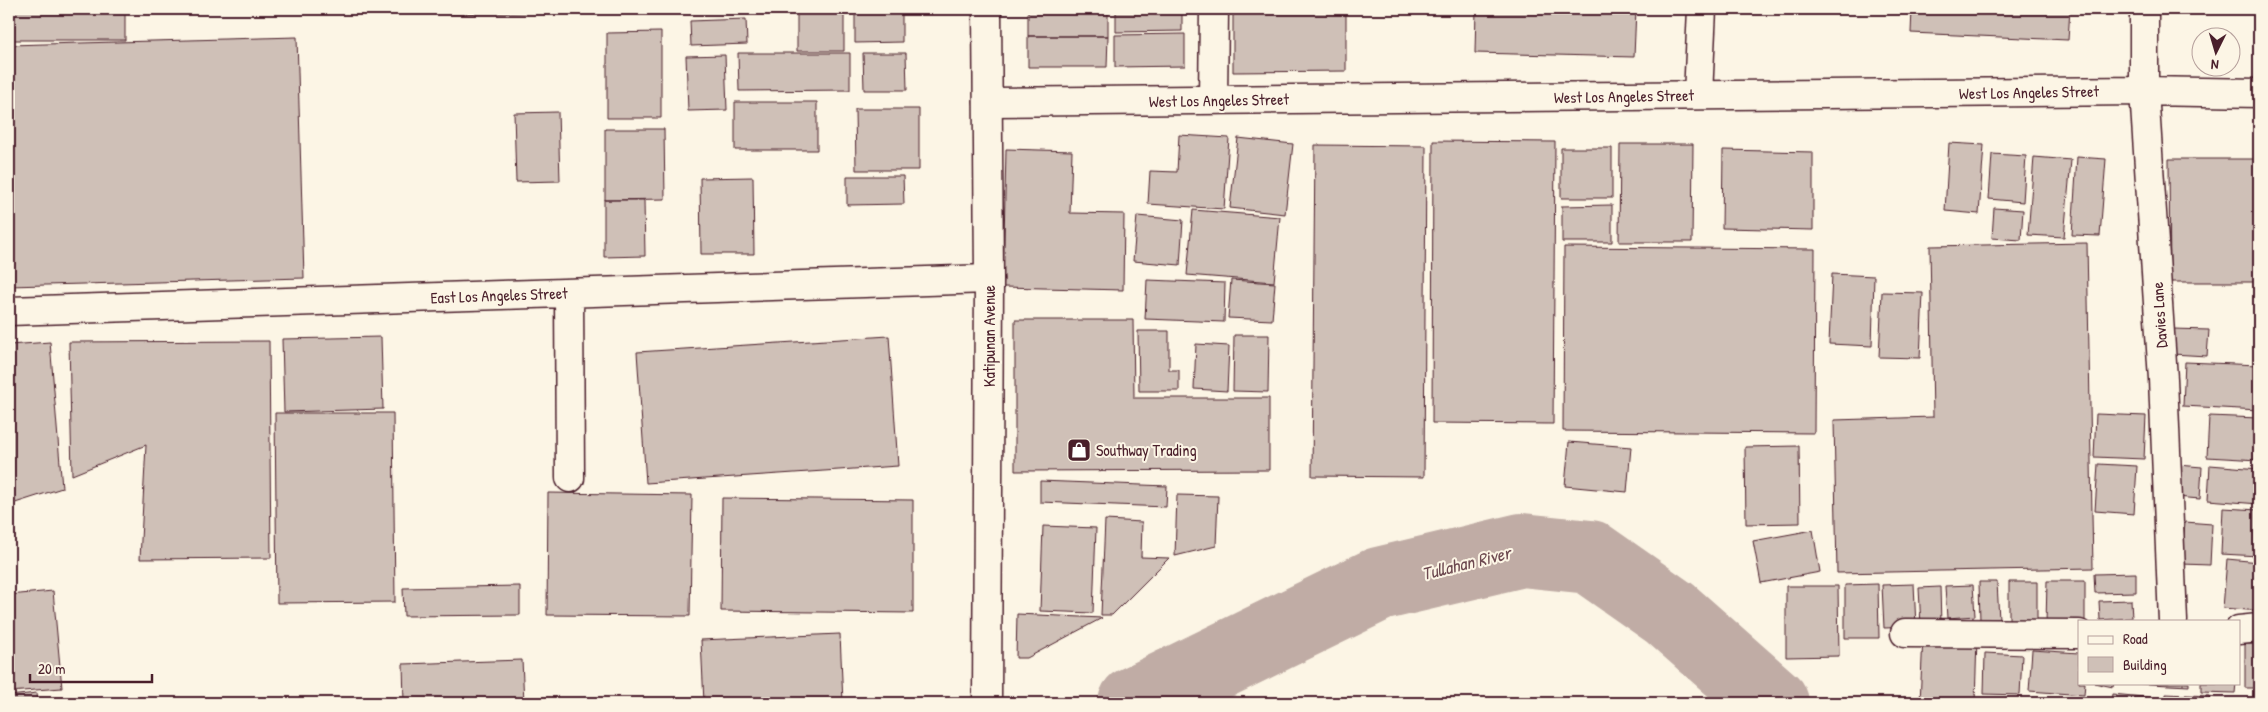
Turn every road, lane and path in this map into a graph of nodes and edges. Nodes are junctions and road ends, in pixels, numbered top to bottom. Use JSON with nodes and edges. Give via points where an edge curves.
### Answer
{"nodes":[{"id":1,"x":988,"y":9,"type":"edge"},
{"id":2,"x":1214,"y":9,"type":"edge"},
{"id":3,"x":1702,"y":9,"type":"edge"},
{"id":4,"x":2144,"y":9,"type":"edge"},
{"id":5,"x":2144,"y":91,"type":"junction"},
{"id":6,"x":2259,"y":93,"type":"edge"},
{"id":7,"x":1698,"y":96,"type":"junction"},
{"id":8,"x":1213,"y":100,"type":"junction"},
{"id":9,"x":988,"y":102,"type":"junction"},
{"id":10,"x":989,"y":279,"type":"junction"},
{"id":11,"x":569,"y":293,"type":"junction"},
{"id":12,"x":9,"y":311,"type":"edge"},
{"id":13,"x":570,"y":478,"type":"dead end"},
{"id":14,"x":2174,"y":620,"type":"edge"},
{"id":15,"x":2259,"y":628,"type":"edge"},
{"id":16,"x":2240,"y":630,"type":"edge"},
{"id":17,"x":1905,"y":633,"type":"dead end"},
{"id":18,"x":2078,"y":634,"type":"edge"},
{"id":19,"x":987,"y":701,"type":"edge"}],
"edges":[{"from":1,"to":9,"type":"street","name":"Katipunan Avenue"},
{"from":2,"to":8,"type":"street"},
{"from":3,"to":7,"type":"street"},
{"from":4,"to":5,"type":"street","name":"Davies Lane"},
{"from":5,"to":6,"type":"street","name":"West Los Angeles Street"},
{"from":5,"to":7,"type":"street","name":"West Los Angeles Street"},
{"from":5,"to":14,"type":"street","name":"Davies Lane","via":[[2163,379]]},
{"from":7,"to":8,"type":"street","name":"West Los Angeles Street"},
{"from":8,"to":9,"type":"street","name":"West Los Angeles Street"},
{"from":9,"to":10,"type":"street","name":"Katipunan Avenue"},
{"from":10,"to":11,"type":"street","name":"East Los Angeles Street"},
{"from":10,"to":19,"type":"street","name":"Katipunan Avenue"},
{"from":11,"to":12,"type":"street","name":"East Los Angeles Street"},
{"from":11,"to":13,"type":"street"},
{"from":15,"to":16,"type":"street"},
{"from":17,"to":18,"type":"street"}]}
